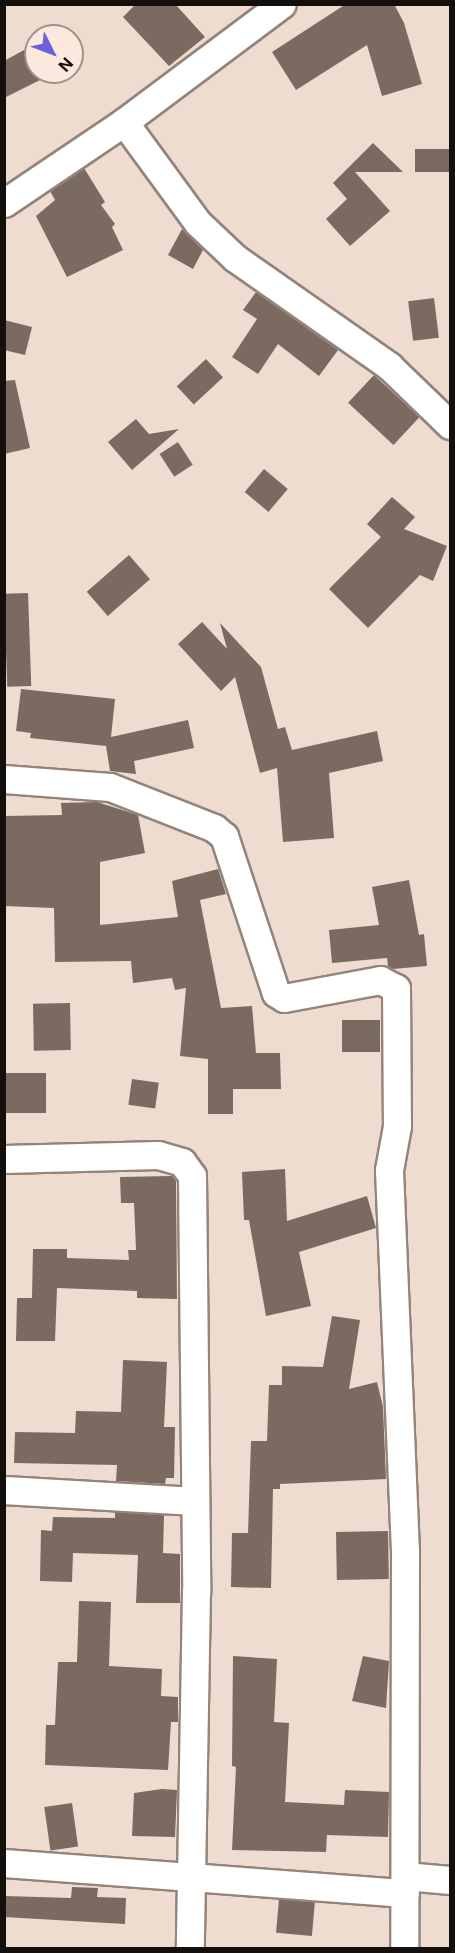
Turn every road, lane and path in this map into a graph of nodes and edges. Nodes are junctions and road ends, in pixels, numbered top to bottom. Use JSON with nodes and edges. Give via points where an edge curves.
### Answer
{"nodes":[{"id":1,"x":282,"y":4,"type":"edge"},
{"id":2,"x":124,"y":122,"type":"junction"},
{"id":3,"x":4,"y":204,"type":"edge"},
{"id":4,"x":450,"y":425,"type":"edge"},
{"id":5,"x":4,"y":779,"type":"edge"},
{"id":6,"x":4,"y":1159,"type":"edge"},
{"id":7,"x":4,"y":1490,"type":"edge"},
{"id":8,"x":195,"y":1502,"type":"junction"},
{"id":9,"x":4,"y":1863,"type":"edge"},
{"id":10,"x":191,"y":1877,"type":"junction"},
{"id":11,"x":450,"y":1880,"type":"edge"},
{"id":12,"x":405,"y":1884,"type":"junction"},
{"id":13,"x":190,"y":1948,"type":"edge"},
{"id":14,"x":404,"y":1948,"type":"edge"}],
"edges":[{"from":1,"to":2,"type":"street"},
{"from":2,"to":3,"type":"street"},
{"from":2,"to":4,"type":"street","via":[[198,223],[235,258],[389,366]]},
{"from":5,"to":12,"type":"street","via":[[110,787],[214,828],[224,836],[276,993],[284,998],[380,980],[396,988],[397,1126],[389,1170],[405,1550]]},
{"from":6,"to":8,"type":"street","via":[[158,1155],[182,1162],[192,1176]]},
{"from":7,"to":8,"type":"street"},
{"from":8,"to":10,"type":"street"},
{"from":9,"to":10,"type":"street"},
{"from":10,"to":12,"type":"street"},
{"from":10,"to":13,"type":"street"},
{"from":11,"to":12,"type":"street"},
{"from":12,"to":14,"type":"street"}]}
